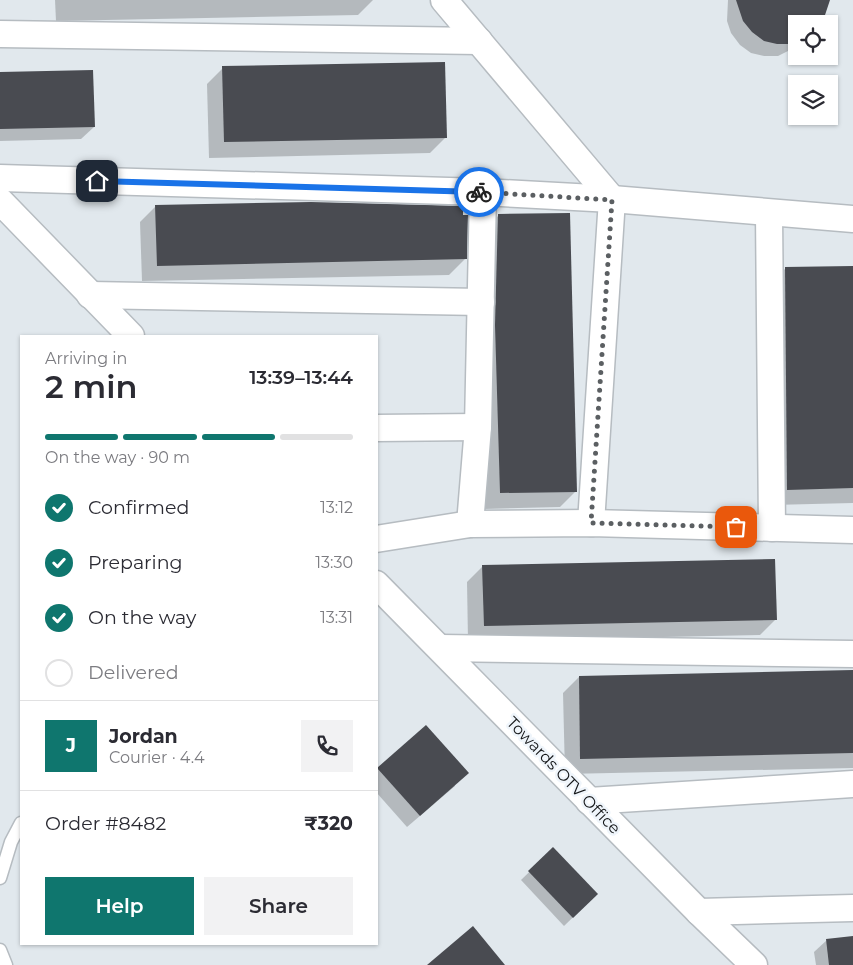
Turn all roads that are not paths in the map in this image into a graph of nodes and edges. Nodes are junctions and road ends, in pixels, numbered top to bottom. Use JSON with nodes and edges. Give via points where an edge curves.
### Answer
{"nodes":[{"id":1,"x":444,"y":0,"type":"edge"},
{"id":2,"x":0,"y":34,"type":"edge"},
{"id":3,"x":479,"y":41,"type":"junction"},
{"id":4,"x":0,"y":178,"type":"edge"},
{"id":5,"x":483,"y":192,"type":"junction"},
{"id":6,"x":612,"y":200,"type":"junction"},
{"id":7,"x":0,"y":201,"type":"edge"},
{"id":8,"x":769,"y":214,"type":"junction"},
{"id":9,"x":853,"y":218,"type":"edge"},
{"id":10,"x":90,"y":295,"type":"junction"},
{"id":11,"x":481,"y":302,"type":"junction"},
{"id":12,"x":130,"y":335,"type":"edge"},
{"id":13,"x":478,"y":427,"type":"junction"},
{"id":14,"x":378,"y":428,"type":"edge"},
{"id":15,"x":591,"y":523,"type":"junction"},
{"id":16,"x":470,"y":524,"type":"junction"},
{"id":17,"x":772,"y":528,"type":"junction"},
{"id":18,"x":853,"y":530,"type":"edge"},
{"id":19,"x":378,"y":539,"type":"edge"},
{"id":20,"x":378,"y":586,"type":"edge"},
{"id":21,"x":441,"y":648,"type":"junction"},
{"id":22,"x":853,"y":654,"type":"edge"},
{"id":23,"x":853,"y":784,"type":"edge"},
{"id":24,"x":589,"y":801,"type":"junction"},
{"id":25,"x":20,"y":825,"type":"edge"},
{"id":26,"x":0,"y":878,"type":"edge"},
{"id":27,"x":853,"y":908,"type":"edge"},
{"id":28,"x":699,"y":912,"type":"junction"},
{"id":29,"x":0,"y":950,"type":"edge"},
{"id":30,"x":6,"y":965,"type":"edge"},
{"id":31,"x":754,"y":965,"type":"edge"}],
"edges":[{"from":1,"to":3,"type":"street"},
{"from":2,"to":3,"type":"street"},
{"from":3,"to":6,"type":"street"},
{"from":4,"to":5,"type":"street"},
{"from":5,"to":6,"type":"street"},
{"from":5,"to":11,"type":"street"},
{"from":6,"to":8,"type":"street"},
{"from":6,"to":15,"type":"street"},
{"from":7,"to":10,"type":"street"},
{"from":8,"to":9,"type":"street"},
{"from":8,"to":17,"type":"street"},
{"from":10,"to":11,"type":"street"},
{"from":10,"to":12,"type":"street"},
{"from":11,"to":13,"type":"street"},
{"from":13,"to":14,"type":"street"},
{"from":13,"to":16,"type":"street"},
{"from":15,"to":16,"type":"street"},
{"from":15,"to":17,"type":"street"},
{"from":16,"to":19,"type":"street"},
{"from":17,"to":18,"type":"street"},
{"from":20,"to":21,"type":"street","name":"Towards OTV Office"},
{"from":21,"to":22,"type":"street"},
{"from":21,"to":24,"type":"street","name":"Towards OTV Office"},
{"from":23,"to":24,"type":"street"},
{"from":24,"to":28,"type":"street","name":"Towards OTV Office"},
{"from":25,"to":26,"type":"lane"},
{"from":27,"to":28,"type":"street"},
{"from":28,"to":31,"type":"street","name":"Towards OTV Office"},
{"from":29,"to":30,"type":"lane"}]}
